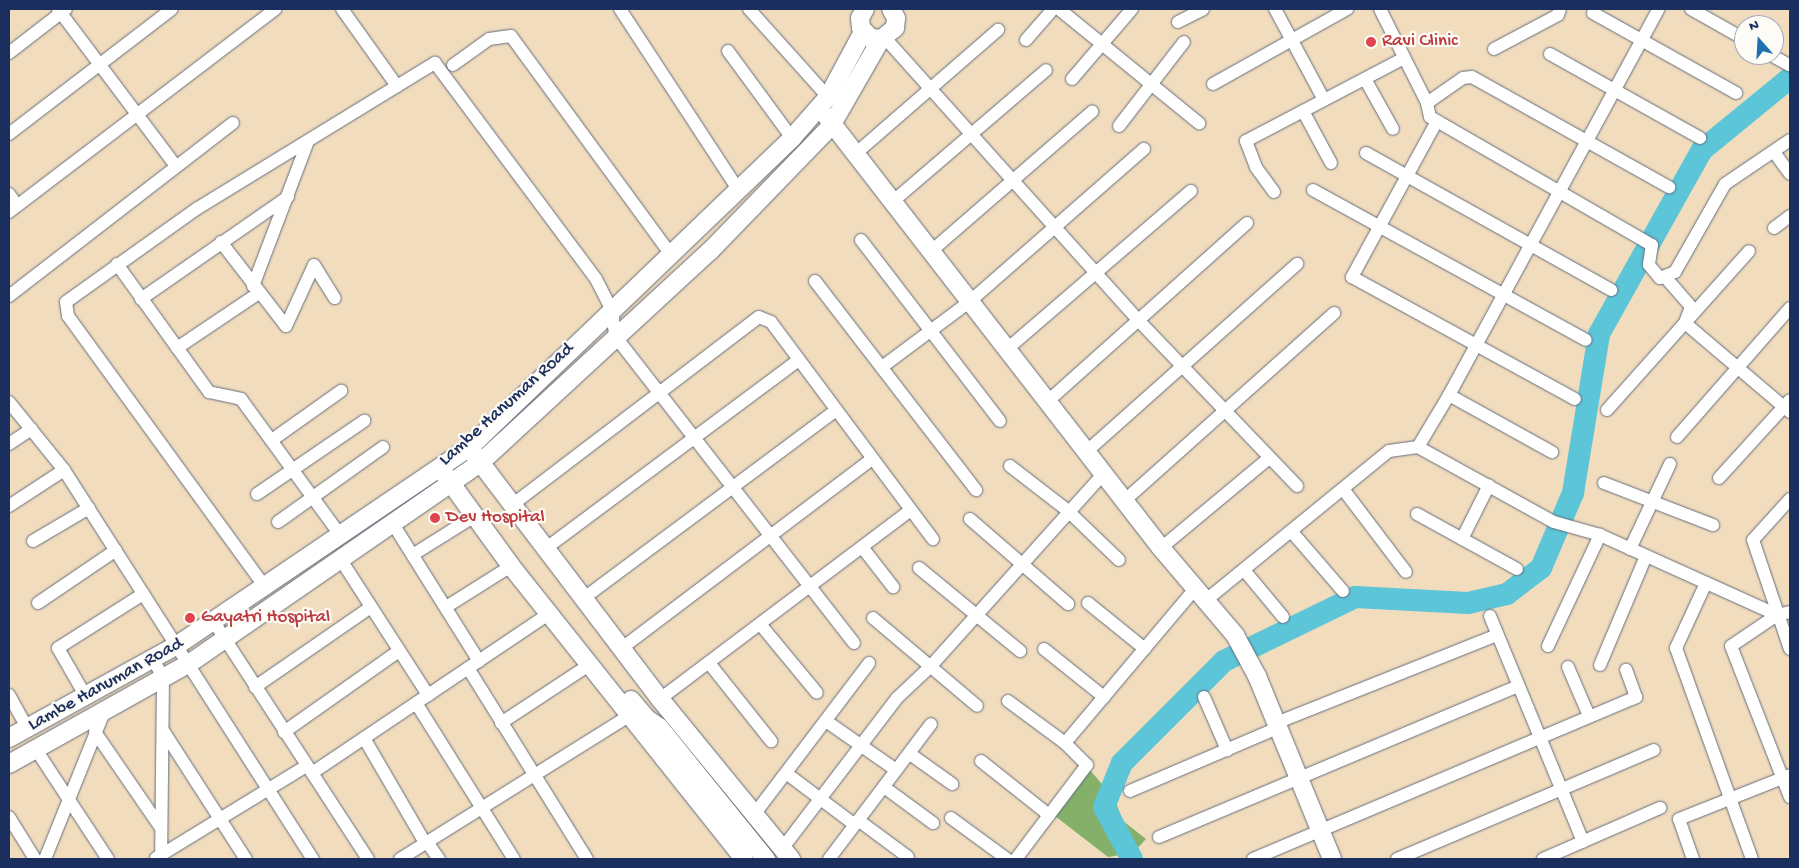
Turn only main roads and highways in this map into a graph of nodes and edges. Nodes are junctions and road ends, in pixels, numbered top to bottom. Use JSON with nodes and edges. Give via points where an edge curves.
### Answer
{"nodes":[{"id":1,"x":894,"y":10,"type":"edge"},
{"id":2,"x":860,"y":17,"type":"edge"},
{"id":3,"x":883,"y":39,"type":"junction"},
{"id":4,"x":824,"y":102,"type":"junction"},
{"id":5,"x":831,"y":126,"type":"junction"},
{"id":6,"x":469,"y":448,"type":"junction"},
{"id":7,"x":483,"y":467,"type":"junction"},
{"id":8,"x":440,"y":468,"type":"junction"},
{"id":9,"x":456,"y":491,"type":"junction"},
{"id":10,"x":659,"y":727,"type":"junction"},
{"id":11,"x":9,"y":738,"type":"edge"},
{"id":12,"x":9,"y":764,"type":"edge"},
{"id":13,"x":787,"y":854,"type":"edge"},
{"id":14,"x":744,"y":859,"type":"edge"},
{"id":15,"x":766,"y":859,"type":"edge"},
{"id":16,"x":1332,"y":859,"type":"edge"}],
"edges":[{"from":1,"to":3,"type":"main road","name":"Lambe Hanuman Road","via":[[895,28]]},
{"from":2,"to":3,"type":"main road","via":[[871,38]]},
{"from":2,"to":4,"type":"main road","name":"Lambe Hanuman Road"},
{"from":3,"to":5,"type":"main road","name":"Lambe Hanuman Road"},
{"from":4,"to":5,"type":"main road"},
{"from":4,"to":6,"type":"main road","name":"Lambe Hanuman Road","via":[[739,191]]},
{"from":5,"to":7,"type":"main road","name":"Lambe Hanuman Road","via":[[710,251],[615,336]]},
{"from":5,"to":16,"type":"main road","via":[[1124,501],[1235,635],[1257,676]]},
{"from":6,"to":7,"type":"main road"},
{"from":6,"to":8,"type":"main road","name":"Lambe Hanuman Road"},
{"from":7,"to":9,"type":"main road","name":"Lambe Hanuman Road"},
{"from":7,"to":10,"type":"main road","via":[[488,493],[652,707]]},
{"from":7,"to":13,"type":"main road","via":[[660,699]]},
{"from":8,"to":9,"type":"main road"},
{"from":8,"to":11,"type":"main road","name":"Lambe Hanuman Road","via":[[179,644]]},
{"from":9,"to":10,"type":"main road","via":[[473,501],[642,714]]},
{"from":9,"to":12,"type":"main road","name":"Lambe Hanuman Road","via":[[393,524],[190,663]]},
{"from":9,"to":14,"type":"main road","via":[[511,566]]},
{"from":10,"to":15,"type":"main road"}]}
